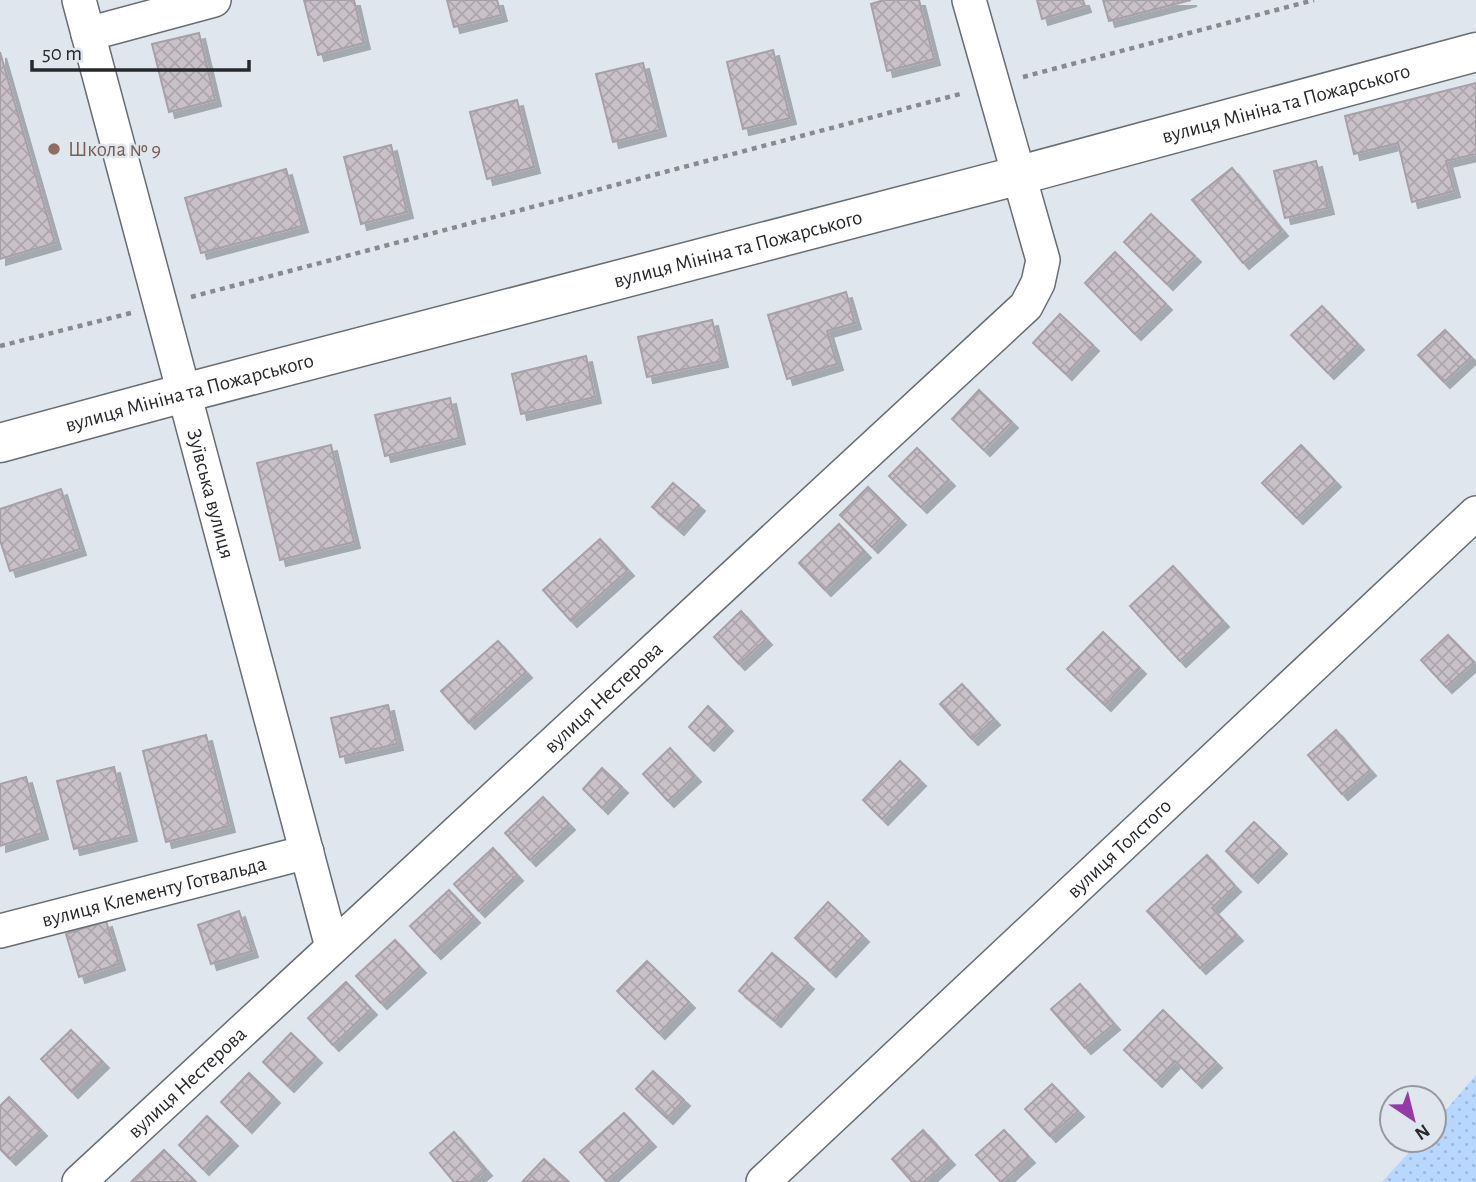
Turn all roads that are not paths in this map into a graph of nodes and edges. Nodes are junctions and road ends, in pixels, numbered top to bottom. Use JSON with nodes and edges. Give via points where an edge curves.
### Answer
{"nodes":[{"id":1,"x":79,"y":0,"type":"edge"},
{"id":2,"x":214,"y":0,"type":"edge"},
{"id":3,"x":969,"y":0,"type":"edge"},
{"id":4,"x":88,"y":34,"type":"junction"},
{"id":5,"x":1476,"y":52,"type":"edge"},
{"id":6,"x":1020,"y":175,"type":"junction"},
{"id":7,"x":184,"y":393,"type":"junction"},
{"id":8,"x":0,"y":443,"type":"edge"},
{"id":9,"x":1476,"y":513,"type":"edge"},
{"id":10,"x":307,"y":852,"type":"junction"},
{"id":11,"x":0,"y":931,"type":"edge"},
{"id":12,"x":332,"y":947,"type":"junction"},
{"id":13,"x":79,"y":1182,"type":"edge"},
{"id":14,"x":763,"y":1182,"type":"edge"}],
"edges":[{"from":1,"to":4,"type":"street","name":"Зуївська вулиця"},
{"from":2,"to":4,"type":"street"},
{"from":3,"to":6,"type":"street","name":"вулиця Нестерова"},
{"from":4,"to":7,"type":"street","name":"Зуївська вулиця"},
{"from":5,"to":6,"type":"street","name":"вулиця Мініна та Пожарського"},
{"from":6,"to":7,"type":"street","name":"вулиця Мініна та Пожарського"},
{"from":6,"to":12,"type":"street","name":"вулиця Нестерова","via":[[1043,260],[1026,306]]},
{"from":7,"to":8,"type":"street","name":"вулиця Мініна та Пожарського"},
{"from":7,"to":10,"type":"street","name":"Зуївська вулиця"},
{"from":9,"to":14,"type":"street","name":"вулиця Толстого"},
{"from":10,"to":11,"type":"street","name":"вулиця Клементу Готвальда"},
{"from":10,"to":12,"type":"street","name":"Зуївська вулиця"},
{"from":12,"to":13,"type":"street","name":"вулиця Нестерова"}]}
